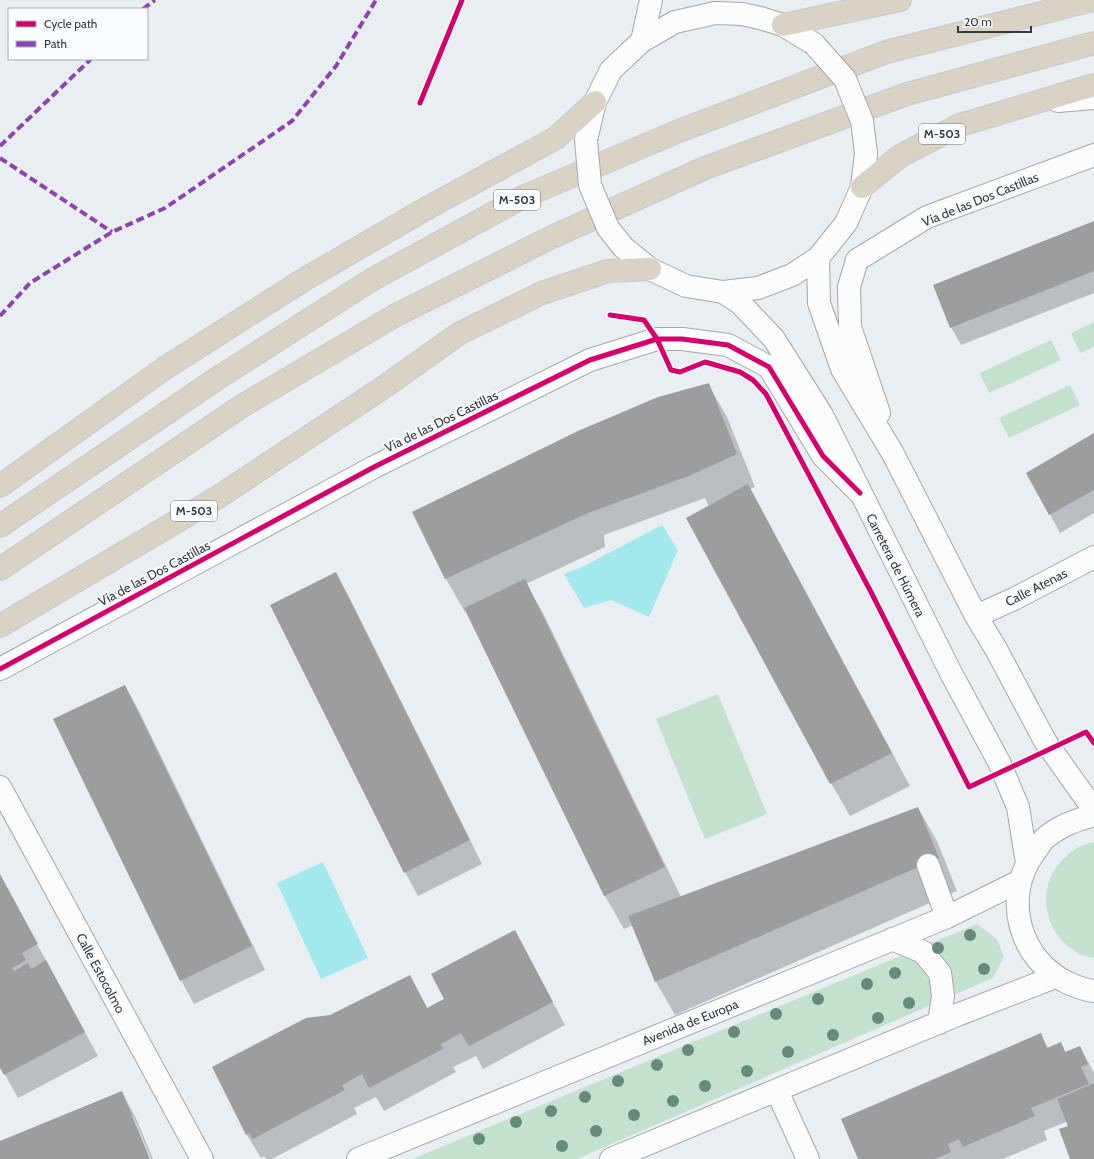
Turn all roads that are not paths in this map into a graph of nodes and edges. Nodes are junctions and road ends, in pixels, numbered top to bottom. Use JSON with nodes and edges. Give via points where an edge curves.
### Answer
{"nodes":[{"id":1,"x":651,"y":0,"type":"edge"},
{"id":2,"x":900,"y":0,"type":"edge"},
{"id":3,"x":1093,"y":0,"type":"edge"},
{"id":4,"x":740,"y":7,"type":"edge"},
{"id":5,"x":783,"y":25,"type":"junction"},
{"id":6,"x":642,"y":41,"type":"junction"},
{"id":7,"x":1094,"y":43,"type":"edge"},
{"id":8,"x":1094,"y":85,"type":"edge"},
{"id":9,"x":1094,"y":98,"type":"edge"},
{"id":10,"x":595,"y":102,"type":"junction"},
{"id":11,"x":1033,"y":104,"type":"junction"},
{"id":12,"x":1094,"y":155,"type":"edge"},
{"id":13,"x":862,"y":187,"type":"junction"},
{"id":14,"x":818,"y":258,"type":"junction"},
{"id":15,"x":650,"y":269,"type":"junction"},
{"id":16,"x":723,"y":292,"type":"junction"},
{"id":17,"x":892,"y":452,"type":"junction"},
{"id":18,"x":0,"y":486,"type":"edge"},
{"id":19,"x":860,"y":493,"type":"junction"},
{"id":20,"x":0,"y":526,"type":"edge"},
{"id":21,"x":1094,"y":557,"type":"edge"},
{"id":22,"x":0,"y":569,"type":"edge"},
{"id":23,"x":976,"y":616,"type":"junction"},
{"id":24,"x":0,"y":626,"type":"edge"},
{"id":25,"x":0,"y":669,"type":"edge"},
{"id":26,"x":0,"y":787,"type":"edge"},
{"id":27,"x":1094,"y":810,"type":"edge"},
{"id":28,"x":1094,"y":815,"type":"edge"},
{"id":29,"x":928,"y":865,"type":"dead end"},
{"id":30,"x":1024,"y":872,"type":"junction"},
{"id":31,"x":947,"y":917,"type":"junction"},
{"id":32,"x":892,"y":939,"type":"junction"},
{"id":33,"x":1055,"y":977,"type":"junction"},
{"id":34,"x":1094,"y":991,"type":"edge"},
{"id":35,"x":939,"y":1023,"type":"junction"},
{"id":36,"x":777,"y":1091,"type":"junction"},
{"id":37,"x":202,"y":1159,"type":"edge"},
{"id":38,"x":358,"y":1159,"type":"edge"},
{"id":39,"x":611,"y":1159,"type":"edge"},
{"id":40,"x":808,"y":1159,"type":"edge"}],
"edges":[{"from":1,"to":6,"type":"street"},
{"from":2,"to":5,"type":"highway"},
{"from":3,"to":20,"type":"highway","number":"M-503","via":[[886,52],[679,131],[526,196],[373,279],[218,378]]},
{"from":4,"to":5,"type":"street","via":[[760,18]]},
{"from":4,"to":6,"type":"street","via":[[675,22]]},
{"from":5,"to":13,"type":"street","bridge":true,"via":[[814,44],[845,79],[862,121],[866,153]]},
{"from":6,"to":10,"type":"street","via":[[611,70]]},
{"from":7,"to":22,"type":"highway","via":[[907,94],[705,168],[552,237],[396,315],[242,406]]},
{"from":8,"to":11,"type":"highway","number":"M-503"},
{"from":9,"to":11,"type":"street"},
{"from":10,"to":15,"type":"street","bridge":true,"via":[[586,140],[590,184],[608,228],[622,247]]},
{"from":10,"to":18,"type":"highway","number":"M-503","via":[[556,138],[428,207],[312,275],[165,368]]},
{"from":11,"to":13,"type":"highway","number":"M-503","via":[[960,125],[900,156]]},
{"from":12,"to":17,"type":"street","name":"Vía de las Dos Castillas","via":[[928,217],[857,260],[849,287],[850,327]]},
{"from":13,"to":14,"type":"street","via":[[846,223]]},
{"from":14,"to":16,"type":"street","via":[[792,275],[758,288]]},
{"from":14,"to":17,"type":"street","via":[[819,303],[842,369]]},
{"from":15,"to":16,"type":"street","via":[[686,286]]},
{"from":15,"to":24,"type":"highway","number":"M-503","via":[[608,271],[542,293],[460,333],[384,387],[218,497]]},
{"from":16,"to":19,"type":"street","name":"Carretera de Húmera","via":[[740,303],[774,339],[822,415]]},
{"from":17,"to":23,"type":"street"},
{"from":19,"to":25,"type":"street","name":"Vía de las Dos Castillas","via":[[823,456],[769,367],[728,345],[682,339],[657,339],[590,360],[374,467]]},
{"from":19,"to":30,"type":"street","name":"Carretera de Húmera","via":[[952,675],[1000,762],[1018,807]]},
{"from":21,"to":23,"type":"street","name":"Calle Atenas"},
{"from":23,"to":27,"type":"street","via":[[1045,741]]},
{"from":26,"to":37,"type":"street","name":"Calle Estocolmo"},
{"from":28,"to":30,"type":"street","via":[[1069,822],[1044,839]]},
{"from":29,"to":31,"type":"street"},
{"from":30,"to":31,"type":"street","name":"Avenida de Europa"},
{"from":30,"to":33,"type":"street","via":[[1017,908],[1022,935],[1036,958]]},
{"from":31,"to":32,"type":"street","name":"Avenida de Europa"},
{"from":32,"to":35,"type":"street","via":[[923,952],[940,973],[944,996]]},
{"from":32,"to":38,"type":"street","name":"Avenida de Europa"},
{"from":33,"to":34,"type":"street","via":[[1084,990]]},
{"from":33,"to":35,"type":"street"},
{"from":35,"to":36,"type":"street"},
{"from":36,"to":39,"type":"street"},
{"from":36,"to":40,"type":"street"}]}
